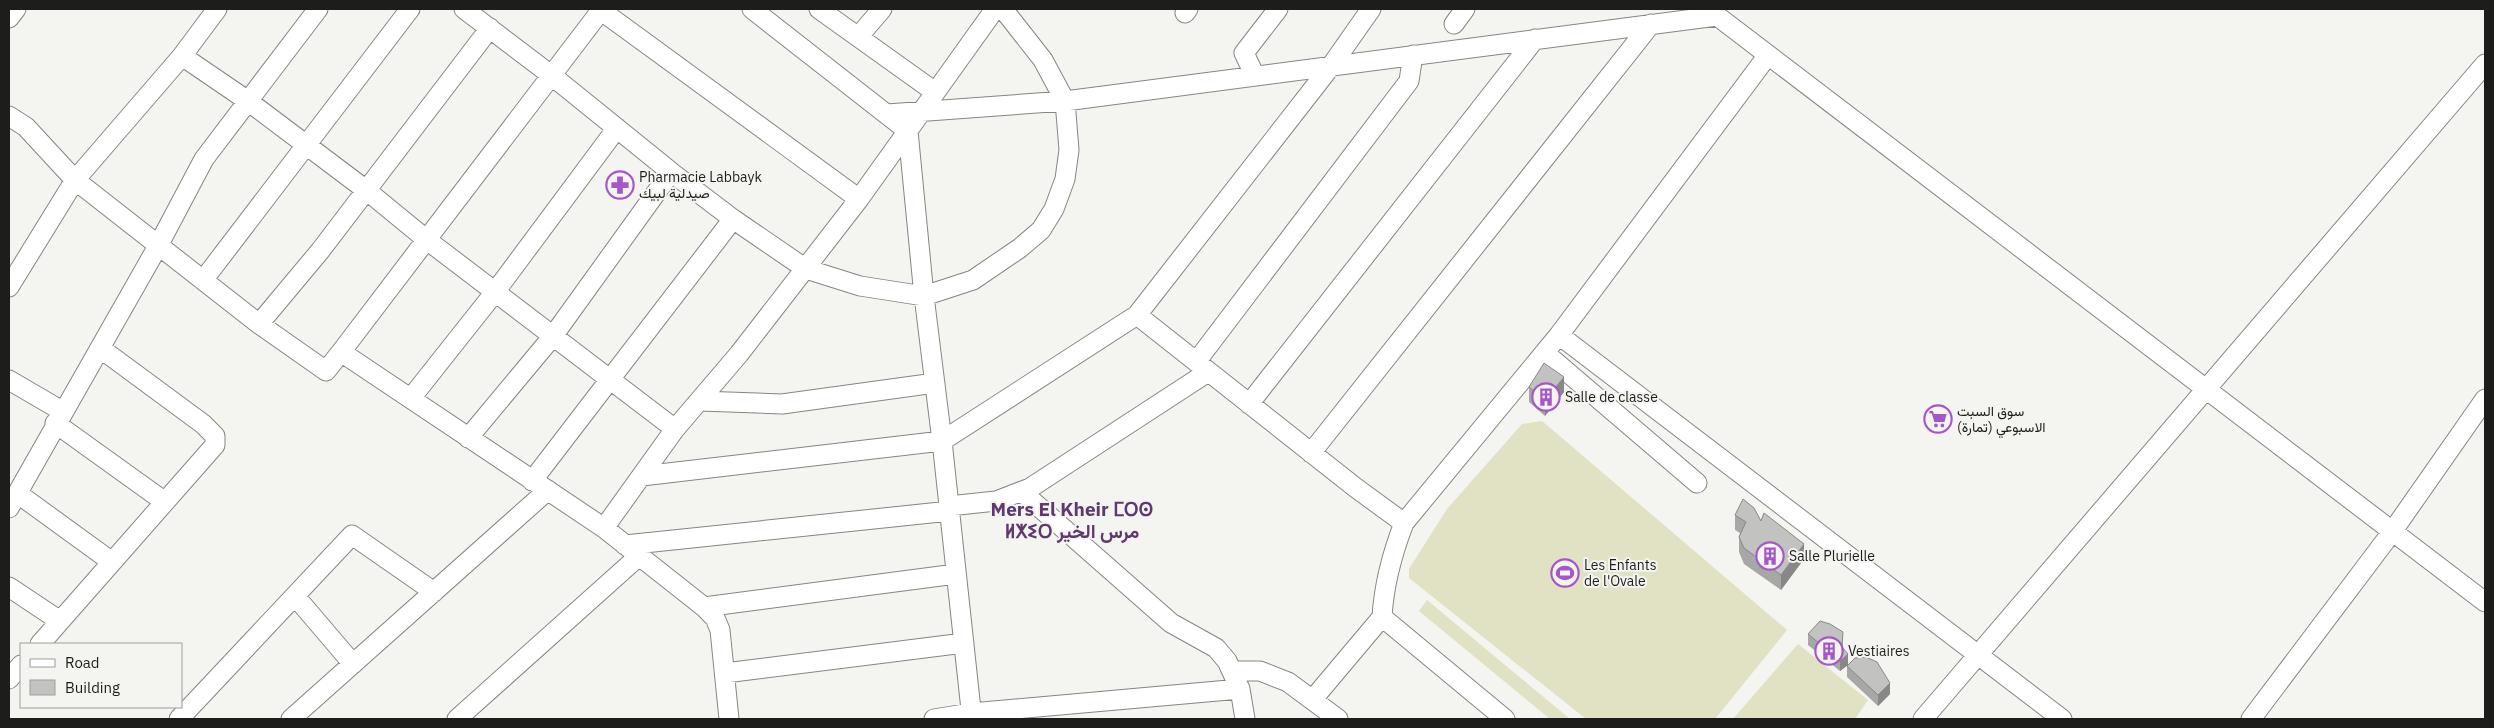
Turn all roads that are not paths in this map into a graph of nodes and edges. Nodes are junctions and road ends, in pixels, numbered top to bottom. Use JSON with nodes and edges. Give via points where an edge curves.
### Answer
{"nodes":[{"id":1,"x":16,"y":9,"type":"edge"},
{"id":2,"x":217,"y":9,"type":"edge"},
{"id":3,"x":318,"y":9,"type":"edge"},
{"id":4,"x":410,"y":9,"type":"edge"},
{"id":5,"x":464,"y":9,"type":"edge"},
{"id":6,"x":601,"y":9,"type":"edge"},
{"id":7,"x":752,"y":9,"type":"edge"},
{"id":8,"x":819,"y":9,"type":"edge"},
{"id":9,"x":882,"y":9,"type":"edge"},
{"id":10,"x":995,"y":9,"type":"edge"},
{"id":11,"x":1004,"y":9,"type":"edge"},
{"id":12,"x":1278,"y":9,"type":"edge"},
{"id":13,"x":1371,"y":9,"type":"edge"},
{"id":14,"x":1713,"y":12,"type":"edge"},
{"id":15,"x":9,"y":18,"type":"edge"},
{"id":16,"x":1650,"y":24,"type":"junction"},
{"id":17,"x":490,"y":28,"type":"junction"},
{"id":18,"x":858,"y":37,"type":"junction"},
{"id":19,"x":1535,"y":39,"type":"junction"},
{"id":20,"x":1768,"y":54,"type":"junction"},
{"id":21,"x":1413,"y":55,"type":"junction"},
{"id":22,"x":182,"y":56,"type":"junction"},
{"id":23,"x":2485,"y":64,"type":"edge"},
{"id":24,"x":1331,"y":66,"type":"junction"},
{"id":25,"x":551,"y":75,"type":"junction"},
{"id":26,"x":1255,"y":76,"type":"junction"},
{"id":27,"x":935,"y":92,"type":"junction"},
{"id":28,"x":248,"y":101,"type":"junction"},
{"id":29,"x":1065,"y":101,"type":"junction"},
{"id":30,"x":920,"y":113,"type":"junction"},
{"id":31,"x":887,"y":114,"type":"junction"},
{"id":32,"x":9,"y":116,"type":"edge"},
{"id":33,"x":617,"y":128,"type":"junction"},
{"id":34,"x":908,"y":131,"type":"junction"},
{"id":35,"x":306,"y":146,"type":"junction"},
{"id":36,"x":671,"y":172,"type":"junction"},
{"id":37,"x":76,"y":180,"type":"junction"},
{"id":38,"x":366,"y":190,"type":"junction"},
{"id":39,"x":859,"y":199,"type":"junction"},
{"id":40,"x":733,"y":219,"type":"junction"},
{"id":41,"x":428,"y":240,"type":"junction"},
{"id":42,"x":158,"y":246,"type":"junction"},
{"id":43,"x":806,"y":269,"type":"junction"},
{"id":44,"x":204,"y":279,"type":"junction"},
{"id":45,"x":9,"y":287,"type":"edge"},
{"id":46,"x":495,"y":292,"type":"junction"},
{"id":47,"x":924,"y":296,"type":"junction"},
{"id":48,"x":1137,"y":315,"type":"junction"},
{"id":49,"x":259,"y":324,"type":"junction"},
{"id":50,"x":1560,"y":335,"type":"junction"},
{"id":51,"x":553,"y":336,"type":"junction"},
{"id":52,"x":100,"y":348,"type":"junction"},
{"id":53,"x":341,"y":352,"type":"junction"},
{"id":54,"x":1545,"y":353,"type":"junction"},
{"id":55,"x":1202,"y":367,"type":"junction"},
{"id":56,"x":9,"y":380,"type":"edge"},
{"id":57,"x":610,"y":380,"type":"junction"},
{"id":58,"x":935,"y":382,"type":"junction"},
{"id":59,"x":2206,"y":390,"type":"junction"},
{"id":60,"x":411,"y":398,"type":"junction"},
{"id":61,"x":2485,"y":399,"type":"edge"},
{"id":62,"x":700,"y":401,"type":"junction"},
{"id":63,"x":1249,"y":404,"type":"junction"},
{"id":64,"x":58,"y":417,"type":"junction"},
{"id":65,"x":675,"y":429,"type":"junction"},
{"id":66,"x":468,"y":438,"type":"junction"},
{"id":67,"x":942,"y":441,"type":"junction"},
{"id":68,"x":1311,"y":453,"type":"junction"},
{"id":69,"x":642,"y":476,"type":"junction"},
{"id":70,"x":1697,"y":483,"type":"dead end"},
{"id":71,"x":540,"y":486,"type":"junction"},
{"id":72,"x":1022,"y":492,"type":"junction"},
{"id":73,"x":13,"y":500,"type":"edge"},
{"id":74,"x":165,"y":502,"type":"junction"},
{"id":75,"x":949,"y":509,"type":"junction"},
{"id":76,"x":1404,"y":523,"type":"junction"},
{"id":77,"x":604,"y":528,"type":"junction"},
{"id":78,"x":2392,"y":532,"type":"junction"},
{"id":79,"x":632,"y":551,"type":"junction"},
{"id":80,"x":112,"y":562,"type":"junction"},
{"id":81,"x":956,"y":574,"type":"junction"},
{"id":82,"x":9,"y":587,"type":"edge"},
{"id":83,"x":434,"y":592,"type":"junction"},
{"id":84,"x":295,"y":596,"type":"junction"},
{"id":85,"x":2485,"y":602,"type":"edge"},
{"id":86,"x":704,"y":607,"type":"junction"},
{"id":87,"x":1382,"y":617,"type":"junction"},
{"id":88,"x":60,"y":621,"type":"junction"},
{"id":89,"x":41,"y":643,"type":"edge"},
{"id":90,"x":964,"y":643,"type":"junction"},
{"id":91,"x":1978,"y":656,"type":"junction"},
{"id":92,"x":353,"y":664,"type":"junction"},
{"id":93,"x":20,"y":666,"type":"edge"},
{"id":94,"x":725,"y":673,"type":"junction"},
{"id":95,"x":9,"y":679,"type":"edge"},
{"id":96,"x":1237,"y":680,"type":"junction"},
{"id":97,"x":1312,"y":699,"type":"junction"},
{"id":98,"x":972,"y":716,"type":"edge"},
{"id":99,"x":180,"y":719,"type":"edge"},
{"id":100,"x":291,"y":719,"type":"edge"},
{"id":101,"x":458,"y":719,"type":"edge"},
{"id":102,"x":729,"y":719,"type":"edge"},
{"id":103,"x":934,"y":719,"type":"edge"},
{"id":104,"x":1245,"y":719,"type":"edge"},
{"id":105,"x":1338,"y":719,"type":"edge"},
{"id":106,"x":1505,"y":719,"type":"edge"},
{"id":107,"x":1923,"y":719,"type":"edge"},
{"id":108,"x":2062,"y":719,"type":"edge"},
{"id":109,"x":2251,"y":719,"type":"edge"}],
"edges":[{"from":1,"to":15,"type":"street"},
{"from":2,"to":22,"type":"street"},
{"from":3,"to":28,"type":"street"},
{"from":4,"to":35,"type":"street"},
{"from":5,"to":17,"type":"street"},
{"from":6,"to":25,"type":"street"},
{"from":6,"to":39,"type":"street"},
{"from":7,"to":31,"type":"street"},
{"from":8,"to":18,"type":"street"},
{"from":9,"to":18,"type":"street"},
{"from":10,"to":27,"type":"street"},
{"from":11,"to":29,"type":"street","via":[[1043,60]]},
{"from":12,"to":26,"type":"street","via":[[1244,53]]},
{"from":13,"to":24,"type":"street"},
{"from":14,"to":16,"type":"street"},
{"from":14,"to":20,"type":"street"},
{"from":16,"to":19,"type":"street"},
{"from":16,"to":68,"type":"street"},
{"from":17,"to":25,"type":"street"},
{"from":17,"to":38,"type":"street"},
{"from":18,"to":27,"type":"street"},
{"from":19,"to":21,"type":"street"},
{"from":19,"to":63,"type":"street"},
{"from":20,"to":50,"type":"street"},
{"from":20,"to":59,"type":"street"},
{"from":21,"to":24,"type":"street"},
{"from":21,"to":55,"type":"street","via":[[1409,81]]},
{"from":22,"to":28,"type":"street"},
{"from":22,"to":37,"type":"street"},
{"from":23,"to":59,"type":"street"},
{"from":24,"to":26,"type":"street"},
{"from":24,"to":48,"type":"street"},
{"from":25,"to":33,"type":"street"},
{"from":25,"to":41,"type":"street"},
{"from":26,"to":29,"type":"street"},
{"from":27,"to":30,"type":"street"},
{"from":28,"to":35,"type":"street"},
{"from":28,"to":42,"type":"street","via":[[204,159]]},
{"from":29,"to":30,"type":"street"},
{"from":29,"to":47,"type":"street","via":[[1069,150],[1065,179],[1054,209],[1041,230],[998,265],[973,280]]},
{"from":30,"to":31,"type":"street"},
{"from":30,"to":34,"type":"street"},
{"from":31,"to":34,"type":"street"},
{"from":32,"to":37,"type":"street","via":[[26,127]]},
{"from":33,"to":36,"type":"street"},
{"from":33,"to":46,"type":"street"},
{"from":34,"to":39,"type":"street"},
{"from":34,"to":47,"type":"street"},
{"from":35,"to":38,"type":"street"},
{"from":35,"to":44,"type":"street"},
{"from":36,"to":40,"type":"street"},
{"from":36,"to":51,"type":"street"},
{"from":37,"to":42,"type":"street"},
{"from":37,"to":45,"type":"street"},
{"from":38,"to":41,"type":"street"},
{"from":38,"to":49,"type":"street"},
{"from":39,"to":43,"type":"street"},
{"from":40,"to":43,"type":"street"},
{"from":40,"to":57,"type":"street"},
{"from":41,"to":46,"type":"street"},
{"from":41,"to":53,"type":"street"},
{"from":42,"to":44,"type":"street"},
{"from":42,"to":52,"type":"street"},
{"from":43,"to":47,"type":"street","via":[[860,286]]},
{"from":43,"to":62,"type":"street"},
{"from":44,"to":49,"type":"street"},
{"from":46,"to":51,"type":"street"},
{"from":46,"to":60,"type":"street"},
{"from":47,"to":58,"type":"street"},
{"from":48,"to":55,"type":"street"},
{"from":48,"to":67,"type":"street"},
{"from":49,"to":53,"type":"street","via":[[326,370]]},
{"from":50,"to":54,"type":"street"},
{"from":50,"to":91,"type":"street"},
{"from":51,"to":57,"type":"street"},
{"from":51,"to":66,"type":"street"},
{"from":52,"to":64,"type":"street"},
{"from":52,"to":74,"type":"street","via":[[215,436],[215,445]]},
{"from":53,"to":60,"type":"street"},
{"from":54,"to":70,"type":"street"},
{"from":54,"to":76,"type":"street"},
{"from":55,"to":63,"type":"street"},
{"from":55,"to":72,"type":"street"},
{"from":56,"to":64,"type":"street"},
{"from":57,"to":65,"type":"street"},
{"from":57,"to":71,"type":"street"},
{"from":58,"to":62,"type":"street","via":[[782,404]]},
{"from":58,"to":67,"type":"street"},
{"from":59,"to":78,"type":"street"},
{"from":59,"to":91,"type":"street"},
{"from":60,"to":66,"type":"street"},
{"from":61,"to":78,"type":"street"},
{"from":62,"to":65,"type":"street"},
{"from":63,"to":68,"type":"street"},
{"from":64,"to":73,"type":"street"},
{"from":64,"to":74,"type":"street"},
{"from":65,"to":69,"type":"street"},
{"from":66,"to":71,"type":"street"},
{"from":67,"to":69,"type":"street"},
{"from":67,"to":75,"type":"street"},
{"from":68,"to":76,"type":"street"},
{"from":69,"to":77,"type":"street"},
{"from":71,"to":77,"type":"street"},
{"from":71,"to":83,"type":"street"},
{"from":72,"to":75,"type":"street","via":[[996,501]]},
{"from":72,"to":96,"type":"street","via":[[1171,622],[1216,648]]},
{"from":73,"to":80,"type":"street"},
{"from":74,"to":80,"type":"street"},
{"from":75,"to":79,"type":"street"},
{"from":75,"to":81,"type":"street"},
{"from":76,"to":87,"type":"street","via":[[1385,583]]},
{"from":77,"to":79,"type":"street"},
{"from":78,"to":85,"type":"street"},
{"from":78,"to":109,"type":"street"},
{"from":79,"to":86,"type":"street"},
{"from":79,"to":101,"type":"street"},
{"from":80,"to":88,"type":"street"},
{"from":81,"to":86,"type":"street"},
{"from":81,"to":90,"type":"street"},
{"from":82,"to":88,"type":"street"},
{"from":83,"to":84,"type":"street","via":[[352,535]]},
{"from":83,"to":92,"type":"street"},
{"from":84,"to":92,"type":"street"},
{"from":84,"to":99,"type":"street"},
{"from":86,"to":94,"type":"street","via":[[715,618],[720,630]]},
{"from":87,"to":97,"type":"street"},
{"from":87,"to":106,"type":"street"},
{"from":88,"to":89,"type":"street"},
{"from":90,"to":94,"type":"street"},
{"from":90,"to":98,"type":"street"},
{"from":91,"to":107,"type":"street"},
{"from":91,"to":108,"type":"street"},
{"from":92,"to":100,"type":"street"},
{"from":93,"to":95,"type":"street"},
{"from":94,"to":102,"type":"street"},
{"from":96,"to":97,"type":"street","via":[[1260,671],[1288,682]]},
{"from":96,"to":98,"type":"street"},
{"from":96,"to":104,"type":"street"},
{"from":97,"to":105,"type":"street"},
{"from":98,"to":103,"type":"street"}]}
